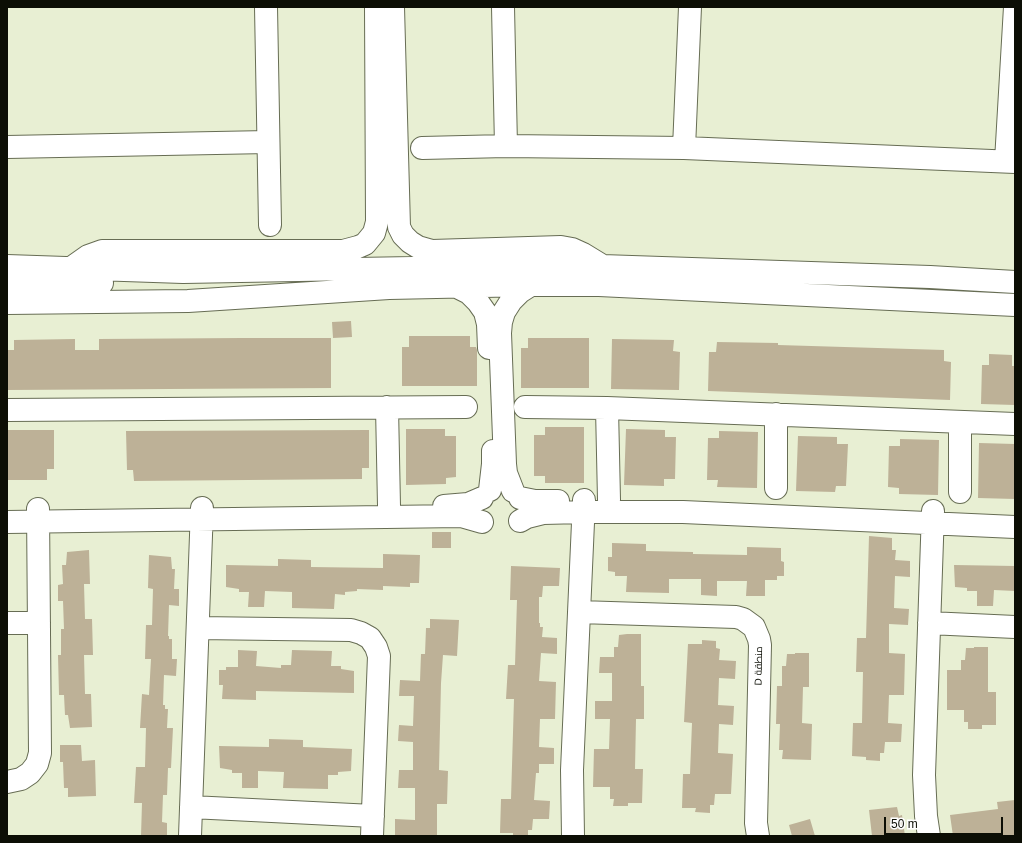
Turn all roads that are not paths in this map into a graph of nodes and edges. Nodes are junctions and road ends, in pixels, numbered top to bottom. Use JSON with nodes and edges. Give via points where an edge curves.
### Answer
{"nodes":[{"id":1,"x":266,"y":7,"type":"edge"},
{"id":2,"x":376,"y":7,"type":"edge"},
{"id":3,"x":393,"y":7,"type":"edge"},
{"id":4,"x":503,"y":7,"type":"edge"},
{"id":5,"x":690,"y":7,"type":"edge"},
{"id":6,"x":1015,"y":7,"type":"edge"},
{"id":7,"x":268,"y":142,"type":"junction"},
{"id":8,"x":506,"y":146,"type":"junction"},
{"id":9,"x":7,"y":147,"type":"edge"},
{"id":10,"x":422,"y":148,"type":"dead end"},
{"id":11,"x":684,"y":148,"type":"junction"},
{"id":12,"x":1010,"y":161,"type":"edge"},
{"id":13,"x":387,"y":166,"type":"junction"},
{"id":14,"x":270,"y":225,"type":"dead end"},
{"id":15,"x":7,"y":266,"type":"edge"},
{"id":16,"x":602,"y":266,"type":"junction"},
{"id":17,"x":71,"y":268,"type":"junction"},
{"id":18,"x":183,"y":272,"type":"junction"},
{"id":19,"x":1015,"y":282,"type":"edge"},
{"id":20,"x":7,"y":284,"type":"edge"},
{"id":21,"x":531,"y":285,"type":"junction"},
{"id":22,"x":457,"y":287,"type":"junction"},
{"id":23,"x":7,"y":303,"type":"edge"},
{"id":24,"x":1015,"y":305,"type":"edge"},
{"id":25,"x":387,"y":407,"type":"junction"},
{"id":26,"x":466,"y":407,"type":"dead end"},
{"id":27,"x":525,"y":407,"type":"dead end"},
{"id":28,"x":607,"y":408,"type":"junction"},
{"id":29,"x":7,"y":410,"type":"edge"},
{"id":30,"x":776,"y":414,"type":"junction"},
{"id":31,"x":960,"y":422,"type":"junction"},
{"id":32,"x":1015,"y":424,"type":"edge"},
{"id":33,"x":776,"y":488,"type":"dead end"},
{"id":34,"x":960,"y":492,"type":"dead end"},
{"id":35,"x":486,"y":494,"type":"junction"},
{"id":36,"x":516,"y":494,"type":"junction"},
{"id":37,"x":609,"y":500,"type":"junction"},
{"id":38,"x":389,"y":506,"type":"junction"},
{"id":39,"x":584,"y":506,"type":"junction"},
{"id":40,"x":7,"y":509,"type":"edge"},
{"id":41,"x":202,"y":513,"type":"junction"},
{"id":42,"x":1015,"y":514,"type":"edge"},
{"id":43,"x":38,"y":516,"type":"junction"},
{"id":44,"x":933,"y":517,"type":"junction"},
{"id":45,"x":520,"y":521,"type":"junction"},
{"id":46,"x":7,"y":522,"type":"edge"},
{"id":47,"x":482,"y":522,"type":"junction"},
{"id":48,"x":1015,"y":527,"type":"edge"},
{"id":49,"x":580,"y":612,"type":"junction"},
{"id":50,"x":7,"y":623,"type":"edge"},
{"id":51,"x":39,"y":623,"type":"junction"},
{"id":52,"x":929,"y":623,"type":"junction"},
{"id":53,"x":198,"y":628,"type":"junction"},
{"id":54,"x":1015,"y":628,"type":"edge"},
{"id":55,"x":7,"y":782,"type":"edge"},
{"id":56,"x":192,"y":807,"type":"junction"},
{"id":57,"x":373,"y":826,"type":"edge"},
{"id":58,"x":190,"y":836,"type":"edge"},
{"id":59,"x":573,"y":836,"type":"edge"},
{"id":60,"x":758,"y":836,"type":"edge"},
{"id":61,"x":929,"y":836,"type":"edge"}],
"edges":[{"from":1,"to":7,"type":"street"},
{"from":2,"to":13,"type":"street"},
{"from":3,"to":13,"type":"street"},
{"from":4,"to":8,"type":"street"},
{"from":5,"to":11,"type":"street"},
{"from":6,"to":12,"type":"street"},
{"from":7,"to":9,"type":"street"},
{"from":7,"to":14,"type":"street"},
{"from":8,"to":10,"type":"street"},
{"from":8,"to":11,"type":"street"},
{"from":11,"to":12,"type":"street"},
{"from":13,"to":16,"type":"street","via":[[399,227],[406,239],[418,247],[432,251],[561,247],[583,254]]},
{"from":13,"to":17,"type":"street","via":[[376,226],[370,239],[358,247],[343,251],[102,251],[88,256]]},
{"from":15,"to":17,"type":"street"},
{"from":16,"to":18,"type":"street"},
{"from":16,"to":19,"type":"street"},
{"from":17,"to":18,"type":"street"},
{"from":18,"to":20,"type":"street","via":[[157,281]]},
{"from":21,"to":22,"type":"street"},
{"from":21,"to":24,"type":"street","via":[[599,285]]},
{"from":21,"to":36,"type":"street","via":[[511,301],[504,312],[500,333],[504,464]]},
{"from":22,"to":23,"type":"street","via":[[389,288],[188,301]]},
{"from":22,"to":35,"type":"street","via":[[469,293],[478,302],[485,312],[488,324],[493,464]]},
{"from":25,"to":26,"type":"street"},
{"from":25,"to":29,"type":"street"},
{"from":25,"to":38,"type":"street"},
{"from":27,"to":28,"type":"street"},
{"from":28,"to":30,"type":"street"},
{"from":28,"to":37,"type":"street"},
{"from":30,"to":31,"type":"street"},
{"from":30,"to":33,"type":"street"},
{"from":31,"to":32,"type":"street"},
{"from":31,"to":34,"type":"street"},
{"from":35,"to":36,"type":"street","via":[[501,487]]},
{"from":35,"to":38,"type":"street","via":[[460,506]]},
{"from":35,"to":47,"type":"street","via":[[478,510]]},
{"from":36,"to":39,"type":"street","via":[[535,501]]},
{"from":36,"to":45,"type":"street","via":[[523,509]]},
{"from":37,"to":39,"type":"street"},
{"from":37,"to":44,"type":"street","via":[[722,503]]},
{"from":38,"to":41,"type":"street"},
{"from":39,"to":44,"type":"street","via":[[690,512]]},
{"from":39,"to":45,"type":"street","via":[[543,513]]},
{"from":39,"to":49,"type":"street"},
{"from":40,"to":43,"type":"street"},
{"from":41,"to":43,"type":"street"},
{"from":41,"to":47,"type":"street","via":[[461,516]]},
{"from":41,"to":53,"type":"street"},
{"from":42,"to":44,"type":"street"},
{"from":43,"to":46,"type":"street"},
{"from":43,"to":51,"type":"street"},
{"from":44,"to":48,"type":"street"},
{"from":44,"to":52,"type":"street"},
{"from":45,"to":47,"type":"street","via":[[509,530],[501,532],[488,528]]},
{"from":49,"to":59,"type":"street","via":[[572,770]]},
{"from":49,"to":60,"type":"street","name":"D منطقة","via":[[736,617],[754,627],[760,645],[756,823]]},
{"from":50,"to":51,"type":"street"},
{"from":51,"to":55,"type":"street","via":[[40,754],[37,764],[30,773],[21,780]]},
{"from":52,"to":54,"type":"street"},
{"from":52,"to":61,"type":"street","via":[[924,775]]},
{"from":53,"to":56,"type":"street"},
{"from":53,"to":57,"type":"street","via":[[351,630],[370,638],[379,656]]},
{"from":56,"to":57,"type":"street"},
{"from":56,"to":58,"type":"street"}]}
